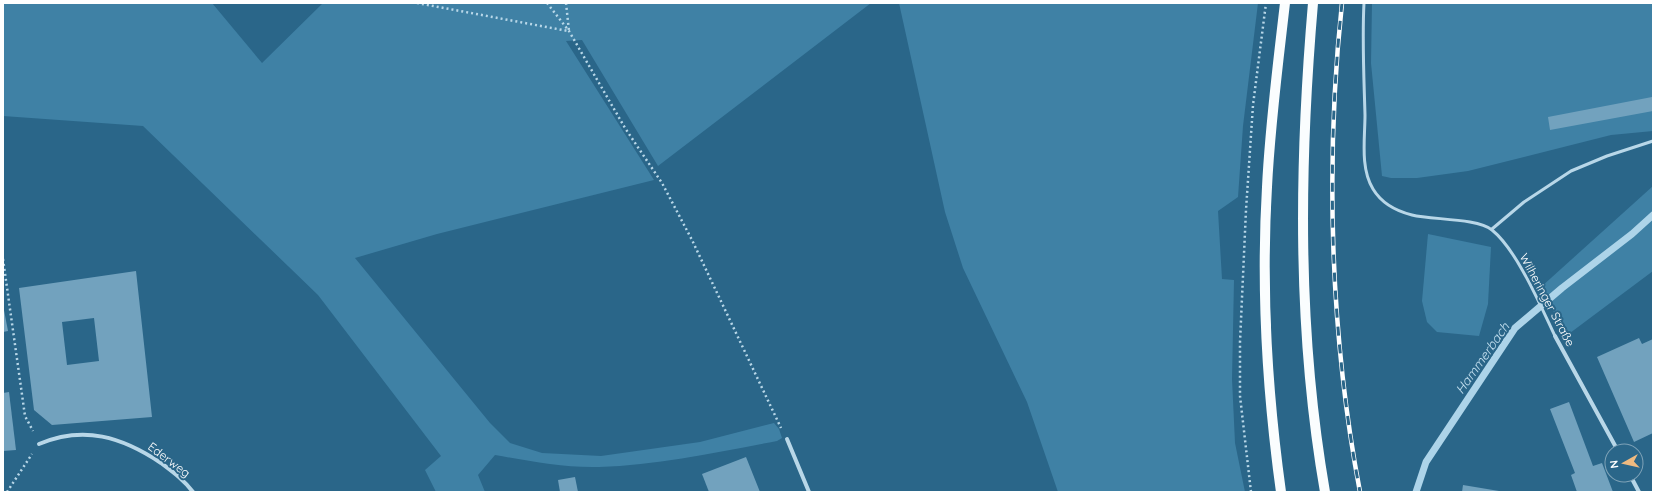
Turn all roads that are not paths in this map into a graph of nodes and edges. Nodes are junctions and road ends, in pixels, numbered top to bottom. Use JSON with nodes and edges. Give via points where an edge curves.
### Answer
{"nodes":[{"id":1,"x":1285,"y":3,"type":"edge"},
{"id":2,"x":1313,"y":3,"type":"edge"},
{"id":3,"x":1364,"y":3,"type":"edge"},
{"id":4,"x":1653,"y":141,"type":"edge"},
{"id":5,"x":1492,"y":229,"type":"junction"},
{"id":6,"x":1555,"y":336,"type":"joint"},
{"id":7,"x":787,"y":439,"type":"road end"},
{"id":8,"x":1614,"y":443,"type":"edge"},
{"id":9,"x":39,"y":444,"type":"road end"},
{"id":10,"x":1634,"y":483,"type":"edge"},
{"id":11,"x":193,"y":492,"type":"edge"},
{"id":12,"x":809,"y":492,"type":"edge"},
{"id":13,"x":1281,"y":492,"type":"edge"},
{"id":14,"x":1325,"y":492,"type":"edge"},
{"id":15,"x":1639,"y":492,"type":"edge"}],
"edges":[{"from":1,"to":13,"type":"main road","via":[[1270,140],[1265,241],[1267,348],[1274,443]]},
{"from":2,"to":14,"type":"main road","via":[[1304,147],[1304,254],[1307,339],[1317,446]]},
{"from":3,"to":5,"type":"lane","via":[[1365,150],[1368,178],[1372,188],[1385,203],[1401,212],[1472,223]]},
{"from":4,"to":5,"type":"lane","via":[[1570,171],[1524,202]]},
{"from":5,"to":6,"type":"lane","name":"Wilheringer Straße","via":[[1509,249]]},
{"from":6,"to":8,"type":"street","name":"Wilheringer Straße"},
{"from":7,"to":12,"type":"street"},
{"from":9,"to":11,"type":"street","name":"Ederweg","via":[[57,436],[83,434],[111,438],[142,451],[175,473]]},
{"from":10,"to":15,"type":"street"}]}
